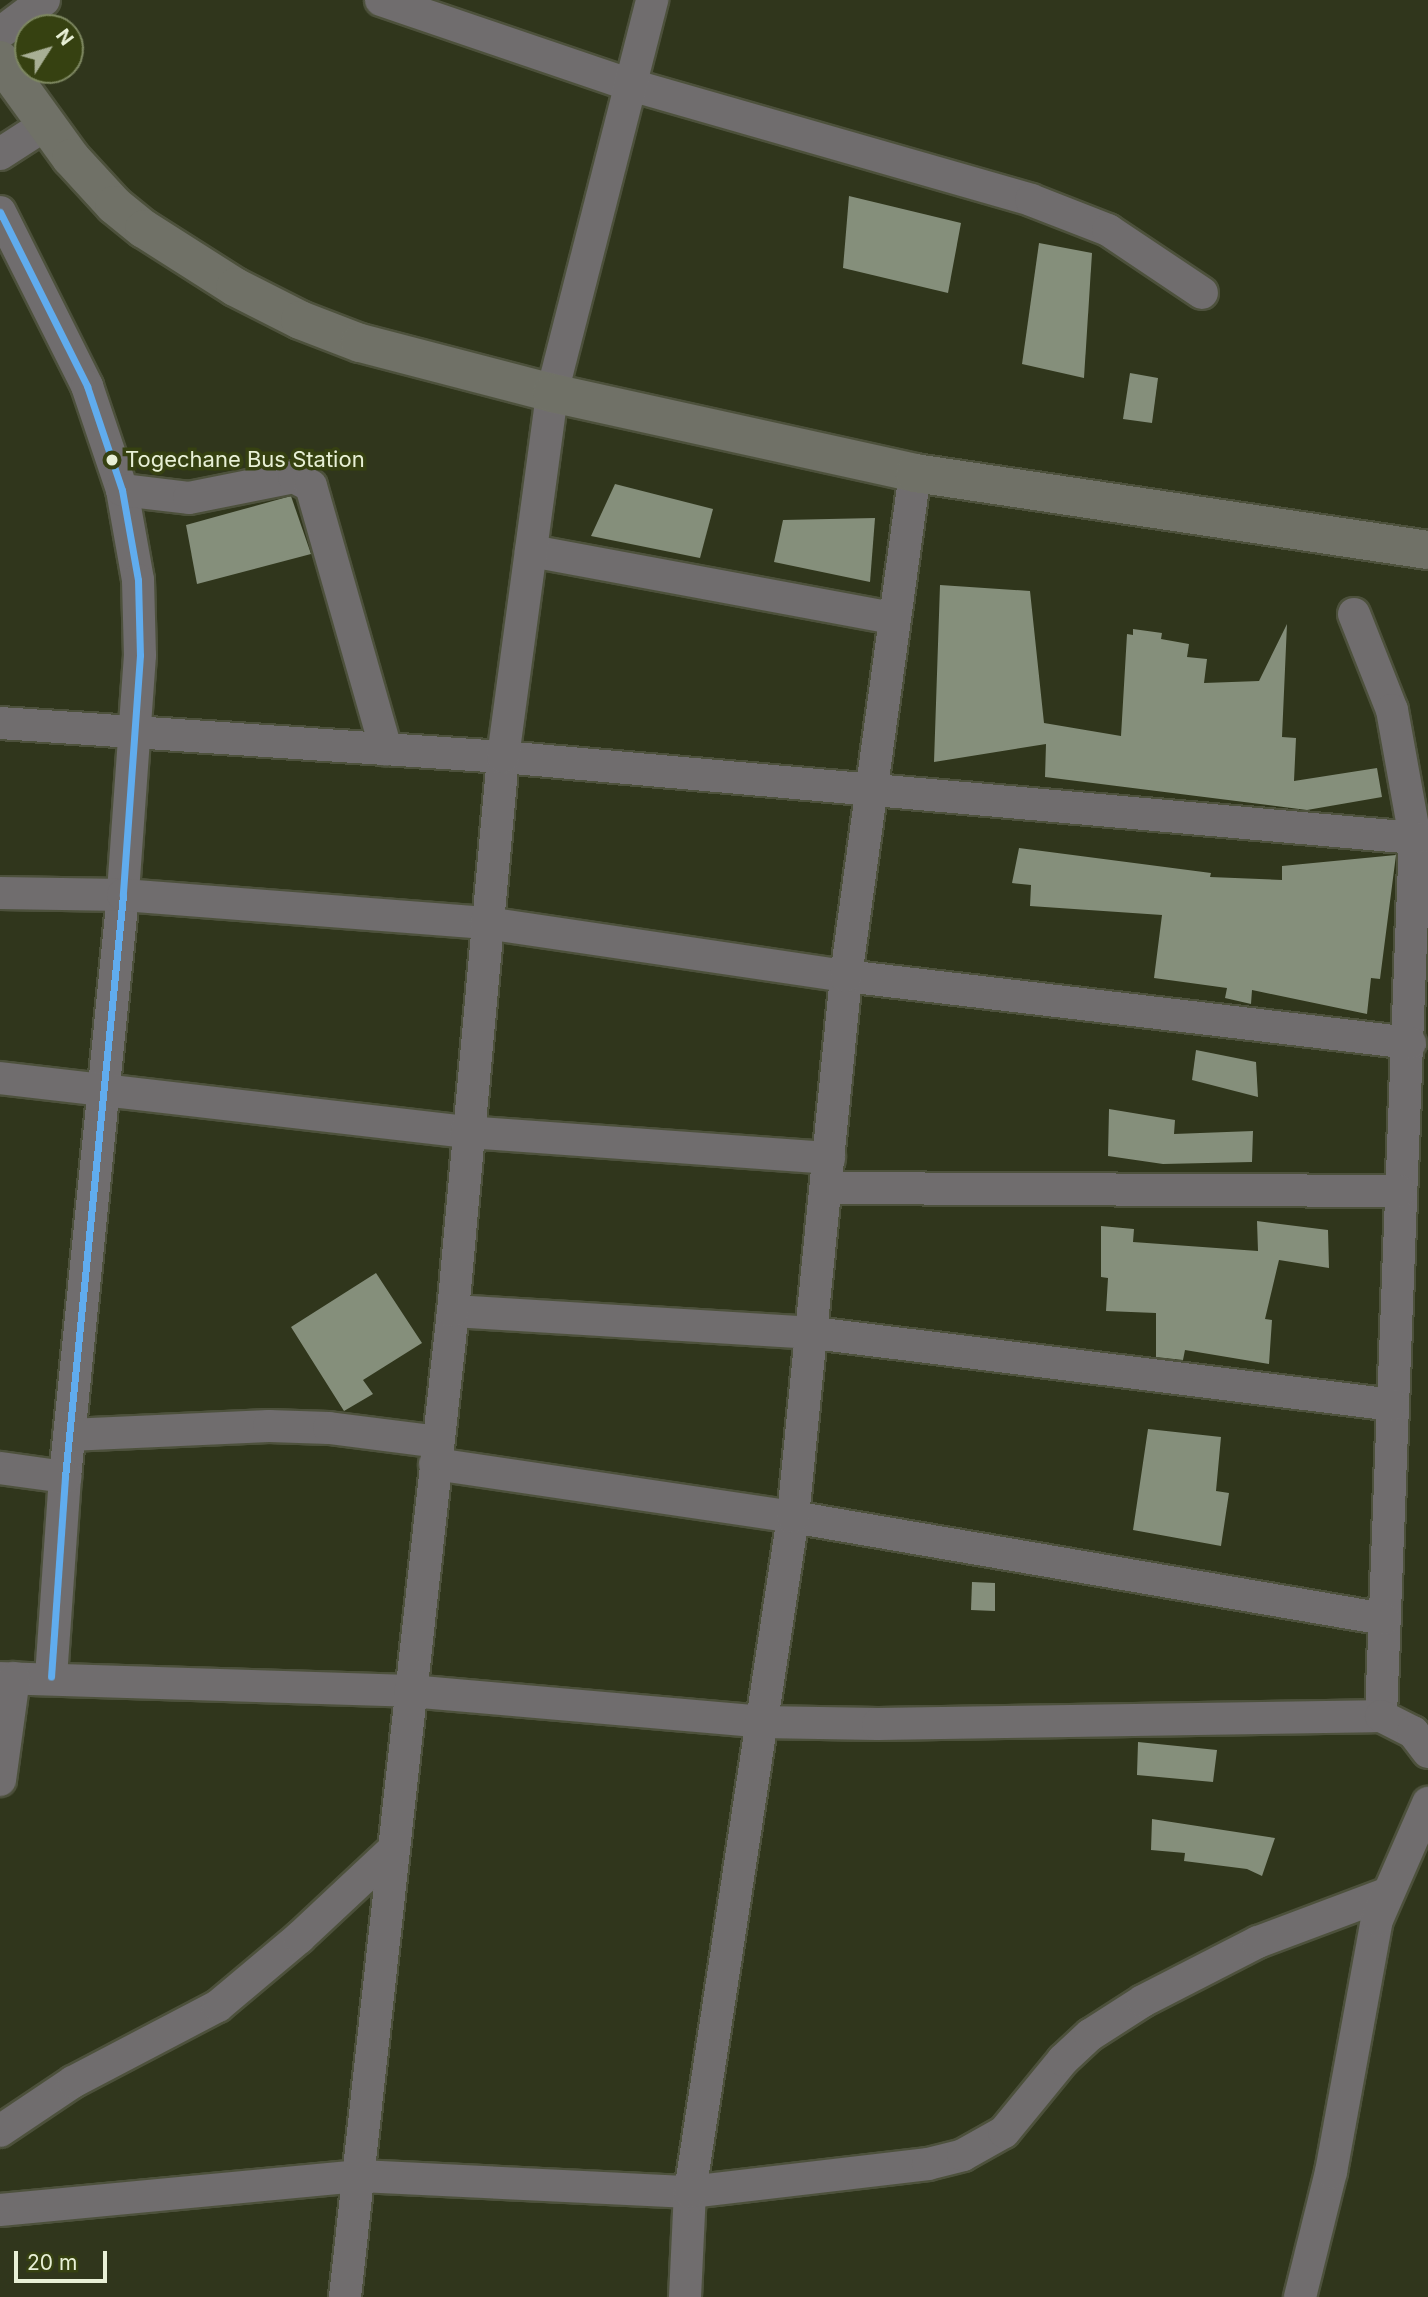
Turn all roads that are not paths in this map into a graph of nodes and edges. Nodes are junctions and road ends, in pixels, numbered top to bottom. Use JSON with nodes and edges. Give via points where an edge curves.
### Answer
{"nodes":[{"id":1,"x":44,"y":0,"type":"edge"},
{"id":2,"x":381,"y":0,"type":"edge"},
{"id":3,"x":652,"y":0,"type":"edge"},
{"id":4,"x":0,"y":33,"type":"edge"},
{"id":5,"x":0,"y":60,"type":"edge"},
{"id":6,"x":631,"y":85,"type":"junction"},
{"id":7,"x":45,"y":125,"type":"junction"},
{"id":8,"x":0,"y":154,"type":"edge"},
{"id":9,"x":0,"y":212,"type":"edge"},
{"id":10,"x":1202,"y":293,"type":"dead end"},
{"id":11,"x":552,"y":393,"type":"junction"},
{"id":12,"x":915,"y":473,"type":"junction"},
{"id":13,"x":122,"y":491,"type":"junction"},
{"id":14,"x":1428,"y":550,"type":"edge"},
{"id":15,"x":531,"y":551,"type":"junction"},
{"id":16,"x":1354,"y":614,"type":"dead end"},
{"id":17,"x":893,"y":618,"type":"junction"},
{"id":18,"x":0,"y":723,"type":"edge"},
{"id":19,"x":136,"y":735,"type":"junction"},
{"id":20,"x":386,"y":750,"type":"junction"},
{"id":21,"x":503,"y":757,"type":"junction"},
{"id":22,"x":869,"y":792,"type":"junction"},
{"id":23,"x":1415,"y":838,"type":"junction"},
{"id":24,"x":0,"y":893,"type":"edge"},
{"id":25,"x":124,"y":895,"type":"junction"},
{"id":26,"x":486,"y":922,"type":"junction"},
{"id":27,"x":846,"y":976,"type":"junction"},
{"id":28,"x":1410,"y":1043,"type":"junction"},
{"id":29,"x":0,"y":1078,"type":"edge"},
{"id":30,"x":106,"y":1090,"type":"junction"},
{"id":31,"x":467,"y":1132,"type":"junction"},
{"id":32,"x":828,"y":1173,"type":"junction"},
{"id":33,"x":1400,"y":1191,"type":"junction"},
{"id":34,"x":453,"y":1311,"type":"junction"},
{"id":35,"x":814,"y":1334,"type":"junction"},
{"id":36,"x":1393,"y":1405,"type":"junction"},
{"id":37,"x":69,"y":1435,"type":"junction"},
{"id":38,"x":437,"y":1453,"type":"junction"},
{"id":39,"x":0,"y":1468,"type":"edge"},
{"id":40,"x":65,"y":1477,"type":"junction"},
{"id":41,"x":793,"y":1517,"type":"junction"},
{"id":42,"x":1384,"y":1619,"type":"junction"},
{"id":43,"x":51,"y":1677,"type":"junction"},
{"id":44,"x":7,"y":1678,"type":"edge"},
{"id":45,"x":410,"y":1691,"type":"junction"},
{"id":46,"x":1381,"y":1716,"type":"junction"},
{"id":47,"x":761,"y":1721,"type":"junction"},
{"id":48,"x":1428,"y":1752,"type":"edge"},
{"id":49,"x":0,"y":1780,"type":"edge"},
{"id":50,"x":1428,"y":1804,"type":"edge"},
{"id":51,"x":392,"y":1850,"type":"junction"},
{"id":52,"x":1386,"y":1895,"type":"junction"},
{"id":53,"x":0,"y":2131,"type":"edge"},
{"id":54,"x":360,"y":2176,"type":"junction"},
{"id":55,"x":690,"y":2192,"type":"junction"},
{"id":56,"x":0,"y":2210,"type":"edge"},
{"id":57,"x":345,"y":2297,"type":"edge"},
{"id":58,"x":685,"y":2297,"type":"edge"},
{"id":59,"x":1300,"y":2297,"type":"edge"}],
"edges":[{"from":1,"to":4,"type":"street"},
{"from":2,"to":6,"type":"street"},
{"from":3,"to":6,"type":"street"},
{"from":5,"to":7,"type":"highway"},
{"from":6,"to":10,"type":"street","via":[[1031,200],[1108,230]]},
{"from":6,"to":11,"type":"street"},
{"from":7,"to":8,"type":"street"},
{"from":7,"to":11,"type":"highway","via":[[114,205],[234,287],[300,320],[360,342]]},
{"from":9,"to":13,"type":"street","via":[[87,386]]},
{"from":11,"to":12,"type":"highway"},
{"from":11,"to":15,"type":"street"},
{"from":12,"to":14,"type":"highway","via":[[1329,539]]},
{"from":12,"to":17,"type":"street"},
{"from":13,"to":19,"type":"street","via":[[138,580]]},
{"from":13,"to":20,"type":"street","via":[[190,498],[294,477],[311,486]]},
{"from":15,"to":17,"type":"street"},
{"from":15,"to":21,"type":"street"},
{"from":16,"to":23,"type":"street","via":[[1392,710]]},
{"from":17,"to":22,"type":"street"},
{"from":18,"to":19,"type":"street"},
{"from":19,"to":20,"type":"street"},
{"from":19,"to":25,"type":"street"},
{"from":20,"to":21,"type":"street"},
{"from":21,"to":22,"type":"street"},
{"from":21,"to":26,"type":"street"},
{"from":22,"to":23,"type":"street"},
{"from":22,"to":27,"type":"street"},
{"from":23,"to":28,"type":"street"},
{"from":24,"to":25,"type":"street"},
{"from":25,"to":26,"type":"street"},
{"from":25,"to":30,"type":"street"},
{"from":26,"to":27,"type":"street"},
{"from":26,"to":31,"type":"street"},
{"from":27,"to":28,"type":"street"},
{"from":27,"to":32,"type":"street"},
{"from":28,"to":33,"type":"street"},
{"from":29,"to":30,"type":"street"},
{"from":30,"to":31,"type":"street"},
{"from":30,"to":37,"type":"street"},
{"from":31,"to":32,"type":"street"},
{"from":31,"to":34,"type":"street"},
{"from":32,"to":33,"type":"street"},
{"from":32,"to":35,"type":"street"},
{"from":33,"to":36,"type":"street"},
{"from":34,"to":35,"type":"street"},
{"from":34,"to":38,"type":"street"},
{"from":35,"to":36,"type":"street"},
{"from":35,"to":41,"type":"street"},
{"from":36,"to":42,"type":"street"},
{"from":37,"to":38,"type":"street","via":[[269,1426],[329,1428]]},
{"from":37,"to":40,"type":"street"},
{"from":38,"to":41,"type":"street"},
{"from":38,"to":45,"type":"street"},
{"from":39,"to":40,"type":"street"},
{"from":40,"to":43,"type":"street"},
{"from":41,"to":42,"type":"street"},
{"from":41,"to":47,"type":"street"},
{"from":42,"to":46,"type":"street"},
{"from":43,"to":44,"type":"street"},
{"from":43,"to":45,"type":"street"},
{"from":44,"to":49,"type":"street"},
{"from":45,"to":47,"type":"street"},
{"from":45,"to":51,"type":"street"},
{"from":46,"to":47,"type":"street","via":[[878,1724]]},
{"from":46,"to":48,"type":"street","via":[[1413,1732]]},
{"from":47,"to":55,"type":"street"},
{"from":50,"to":52,"type":"street"},
{"from":51,"to":53,"type":"street","via":[[218,2006],[73,2082]]},
{"from":51,"to":54,"type":"street"},
{"from":52,"to":55,"type":"street","via":[[1258,1942],[1143,2000],[1090,2035],[1004,2132],[986,2146],[928,2164]]},
{"from":52,"to":59,"type":"street","via":[[1368,1961],[1331,2172]]},
{"from":54,"to":55,"type":"street"},
{"from":54,"to":56,"type":"street"},
{"from":54,"to":57,"type":"street"},
{"from":55,"to":58,"type":"street"}]}
